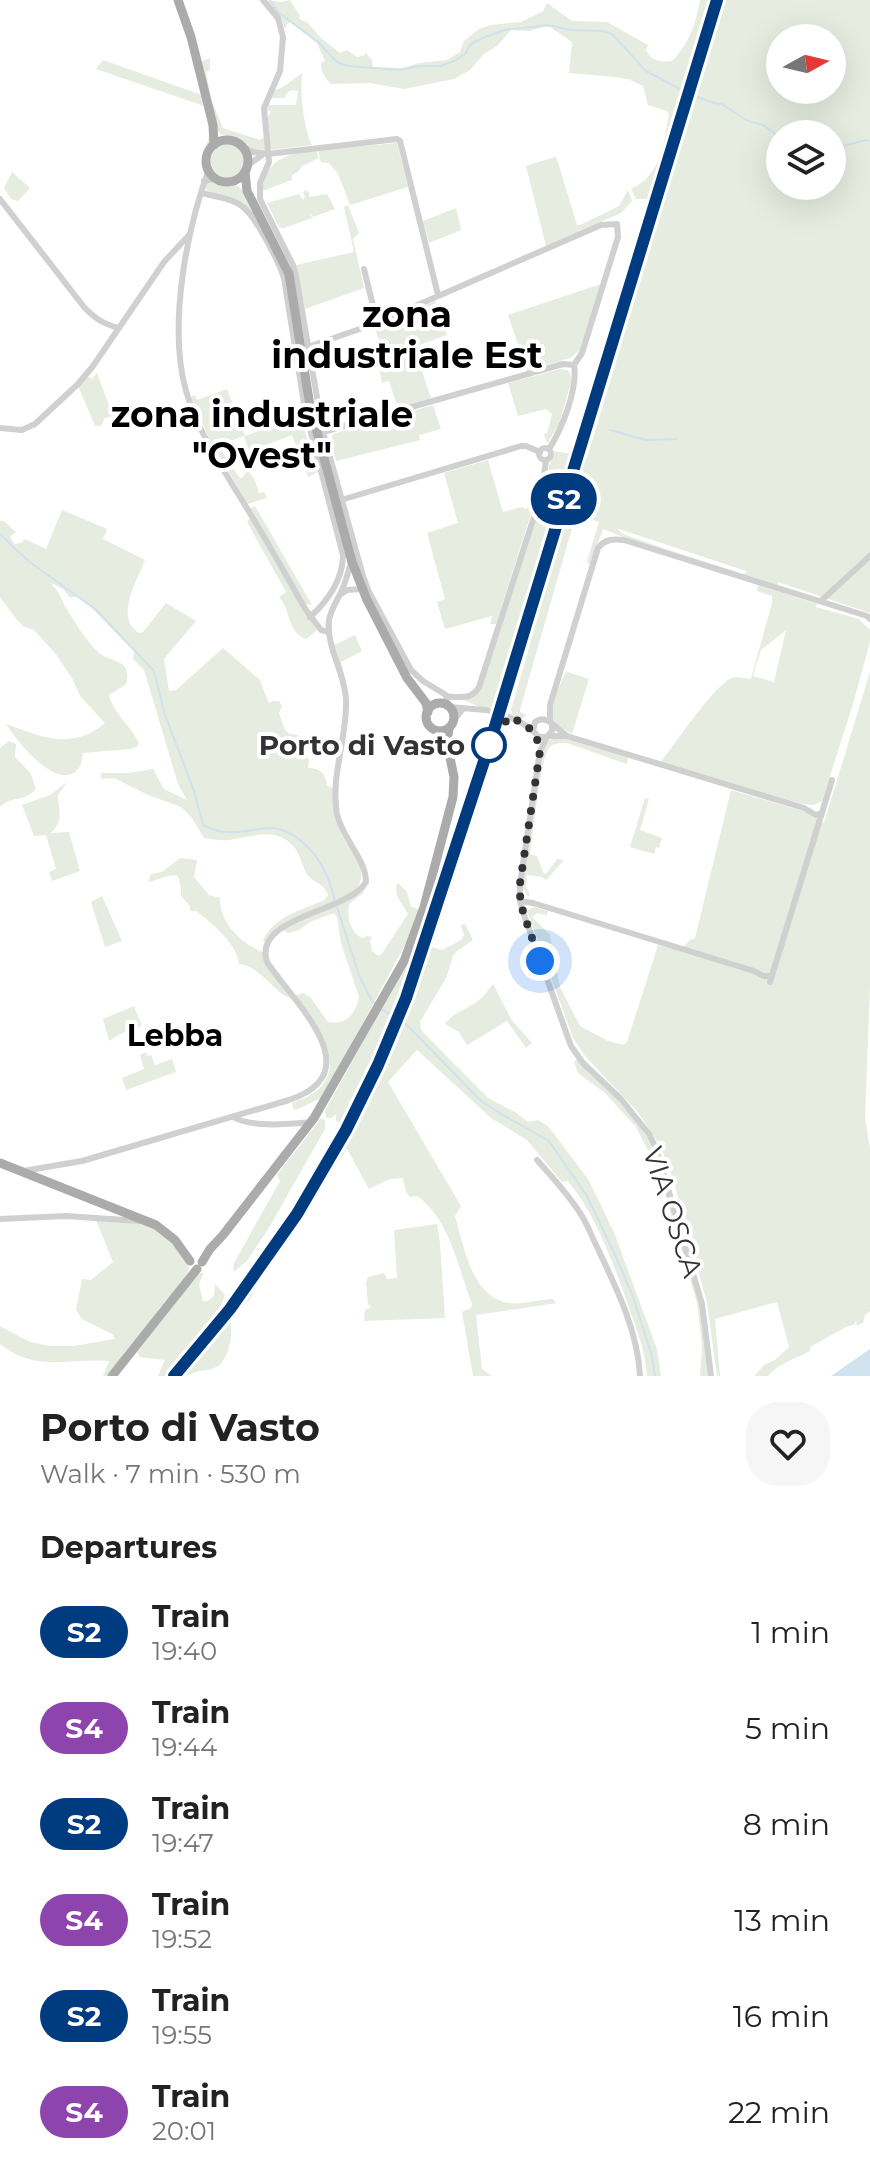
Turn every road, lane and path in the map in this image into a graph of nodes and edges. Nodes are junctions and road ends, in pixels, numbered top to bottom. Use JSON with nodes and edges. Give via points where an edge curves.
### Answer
{"nodes":[{"id":1,"x":178,"y":0,"type":"edge"},
{"id":2,"x":263,"y":0,"type":"edge"},
{"id":3,"x":213,"y":125,"type":"junction"},
{"id":4,"x":226,"y":140,"type":"junction"},
{"id":5,"x":214,"y":145,"type":"junction"},
{"id":6,"x":241,"y":145,"type":"junction"},
{"id":7,"x":287,"y":152,"type":"junction"},
{"id":8,"x":268,"y":154,"type":"junction"},
{"id":9,"x":269,"y":164,"type":"junction"},
{"id":10,"x":246,"y":168,"type":"junction"},
{"id":11,"x":212,"y":173,"type":"junction"},
{"id":12,"x":229,"y":181,"type":"junction"},
{"id":13,"x":247,"y":191,"type":"junction"},
{"id":14,"x":202,"y":193,"type":"junction"},
{"id":15,"x":0,"y":199,"type":"edge"},
{"id":16,"x":190,"y":234,"type":"junction"},
{"id":17,"x":174,"y":250,"type":"junction"},
{"id":18,"x":183,"y":269,"type":"junction"},
{"id":19,"x":364,"y":269,"type":"dead end"},
{"id":20,"x":438,"y":295,"type":"junction"},
{"id":21,"x":377,"y":322,"type":"junction"},
{"id":22,"x":119,"y":328,"type":"junction"},
{"id":23,"x":308,"y":347,"type":"junction"},
{"id":24,"x":574,"y":365,"type":"junction"},
{"id":25,"x":0,"y":428,"type":"edge"},
{"id":26,"x":323,"y":432,"type":"junction"},
{"id":27,"x":549,"y":449,"type":"junction"},
{"id":28,"x":540,"y":452,"type":"junction"},
{"id":29,"x":546,"y":460,"type":"junction"},
{"id":30,"x":341,"y":500,"type":"junction"},
{"id":31,"x":870,"y":556,"type":"edge"},
{"id":32,"x":352,"y":562,"type":"junction"},
{"id":33,"x":362,"y":589,"type":"junction"},
{"id":34,"x":338,"y":597,"type":"junction"},
{"id":35,"x":821,"y":601,"type":"junction"},
{"id":36,"x":310,"y":617,"type":"junction"},
{"id":37,"x":869,"y":617,"type":"edge"},
{"id":38,"x":329,"y":632,"type":"junction"},
{"id":39,"x":442,"y":704,"type":"junction"},
{"id":40,"x":550,"y":705,"type":"junction"},
{"id":41,"x":466,"y":709,"type":"junction"},
{"id":42,"x":538,"y":719,"type":"junction"},
{"id":43,"x":519,"y":721,"type":"junction"},
{"id":44,"x":551,"y":723,"type":"junction"},
{"id":45,"x":451,"y":724,"type":"junction"},
{"id":46,"x":438,"y":731,"type":"junction"},
{"id":47,"x":535,"y":733,"type":"junction"},
{"id":48,"x":567,"y":736,"type":"junction"},
{"id":49,"x":547,"y":737,"type":"junction"},
{"id":50,"x":447,"y":743,"type":"junction"},
{"id":51,"x":540,"y":751,"type":"junction"},
{"id":52,"x":832,"y":780,"type":"dead end"},
{"id":53,"x":822,"y":813,"type":"junction"},
{"id":54,"x":519,"y":890,"type":"junction"},
{"id":55,"x":520,"y":901,"type":"junction"},
{"id":56,"x":533,"y":903,"type":"junction"},
{"id":57,"x":523,"y":912,"type":"junction"},
{"id":58,"x":233,"y":1117,"type":"junction"},
{"id":59,"x":312,"y":1122,"type":"junction"},
{"id":60,"x":537,"y":1160,"type":"dead end"},
{"id":61,"x":0,"y":1163,"type":"edge"},
{"id":62,"x":29,"y":1166,"type":"junction"},
{"id":63,"x":44,"y":1167,"type":"junction"},
{"id":64,"x":19,"y":1171,"type":"junction"},
{"id":65,"x":42,"y":1180,"type":"junction"},
{"id":66,"x":0,"y":1219,"type":"edge"},
{"id":67,"x":146,"y":1220,"type":"junction"},
{"id":68,"x":194,"y":1260,"type":"junction"},
{"id":69,"x":112,"y":1376,"type":"edge"},
{"id":70,"x":640,"y":1376,"type":"edge"},
{"id":71,"x":711,"y":1376,"type":"edge"}],
"edges":[{"from":1,"to":3,"type":"main road"},
{"from":2,"to":8,"type":"street","via":[[278,18],[283,37],[280,71],[264,108]]},
{"from":3,"to":4,"type":"main road"},
{"from":3,"to":5,"type":"main road"},
{"from":4,"to":5,"type":"main road"},
{"from":4,"to":6,"type":"main road"},
{"from":5,"to":11,"type":"main road","via":[[207,156]]},
{"from":6,"to":8,"type":"street"},
{"from":6,"to":10,"type":"main road"},
{"from":7,"to":8,"type":"street"},
{"from":7,"to":9,"type":"street"},
{"from":7,"to":20,"type":"street","via":[[400,141]]},
{"from":8,"to":9,"type":"street"},
{"from":8,"to":10,"type":"street"},
{"from":9,"to":23,"type":"street","via":[[260,199],[293,265]]},
{"from":10,"to":12,"type":"main road"},
{"from":10,"to":13,"type":"main road"},
{"from":11,"to":12,"type":"main road"},
{"from":11,"to":14,"type":"street"},
{"from":12,"to":13,"type":"main road"},
{"from":13,"to":32,"type":"main road","via":[[289,274],[310,406]]},
{"from":14,"to":16,"type":"street"},
{"from":14,"to":36,"type":"street","via":[[246,209],[284,278],[305,410],[343,555],[338,580]]},
{"from":15,"to":22,"type":"street","via":[[84,307],[99,322]]},
{"from":16,"to":17,"type":"street"},
{"from":16,"to":18,"type":"street"},
{"from":17,"to":18,"type":"street"},
{"from":17,"to":22,"type":"street"},
{"from":18,"to":36,"type":"street","via":[[180,349],[189,401]]},
{"from":19,"to":21,"type":"street"},
{"from":20,"to":21,"type":"street"},
{"from":20,"to":24,"type":"street","via":[[601,225],[617,224],[618,237]]},
{"from":21,"to":23,"type":"street"},
{"from":22,"to":25,"type":"street","via":[[86,375],[39,421],[22,430]]},
{"from":23,"to":26,"type":"street"},
{"from":24,"to":26,"type":"street"},
{"from":24,"to":27,"type":"street","via":[[576,377]]},
{"from":26,"to":30,"type":"street"},
{"from":27,"to":28,"type":"street"},
{"from":27,"to":29,"type":"street","via":[[552,455]]},
{"from":28,"to":29,"type":"street"},
{"from":28,"to":30,"type":"street","via":[[521,446]]},
{"from":29,"to":39,"type":"street","via":[[542,492],[478,690]]},
{"from":30,"to":39,"type":"street","via":[[363,576],[402,657]]},
{"from":31,"to":35,"type":"street"},
{"from":32,"to":33,"type":"main road"},
{"from":32,"to":34,"type":"street"},
{"from":33,"to":34,"type":"street"},
{"from":33,"to":39,"type":"main road","via":[[407,678],[424,701]]},
{"from":34,"to":38,"type":"street"},
{"from":35,"to":37,"type":"street"},
{"from":35,"to":40,"type":"street","via":[[624,540],[603,542]]},
{"from":36,"to":38,"type":"street"},
{"from":38,"to":58,"type":"street","via":[[346,693],[338,817],[366,878],[360,891],[277,930],[265,949],[267,962],[322,1040],[325,1073],[310,1092]]},
{"from":39,"to":41,"type":"street"},
{"from":39,"to":45,"type":"main road","via":[[453,713]]},
{"from":39,"to":46,"type":"main road","via":[[429,724]]},
{"from":40,"to":42,"type":"street"},
{"from":40,"to":44,"type":"street"},
{"from":41,"to":43,"type":"street","bridge":true},
{"from":41,"to":45,"type":"street"},
{"from":42,"to":43,"type":"street"},
{"from":42,"to":44,"type":"street"},
{"from":42,"to":47,"type":"street"},
{"from":43,"to":47,"type":"street"},
{"from":44,"to":48,"type":"street"},
{"from":44,"to":49,"type":"street"},
{"from":45,"to":46,"type":"main road"},
{"from":45,"to":50,"type":"main road"},
{"from":46,"to":50,"type":"main road"},
{"from":47,"to":49,"type":"street"},
{"from":47,"to":51,"type":"street","name":"VIA OSCA"},
{"from":48,"to":49,"type":"street"},
{"from":48,"to":53,"type":"street"},
{"from":49,"to":51,"type":"street","name":"VIA OSCA"},
{"from":50,"to":59,"type":"main road","via":[[454,785],[451,807],[414,937]]},
{"from":51,"to":54,"type":"street","name":"VIA OSCA"},
{"from":52,"to":53,"type":"street"},
{"from":53,"to":56,"type":"street","via":[[771,979],[768,972]]},
{"from":54,"to":55,"type":"street","name":"VIA OSCA"},
{"from":54,"to":56,"type":"street"},
{"from":55,"to":56,"type":"street"},
{"from":55,"to":57,"type":"street","name":"VIA OSCA"},
{"from":56,"to":57,"type":"street"},
{"from":57,"to":71,"type":"street","name":"VIA OSCA","via":[[574,1051],[621,1099],[656,1148],[702,1304]]},
{"from":58,"to":59,"type":"street","via":[[272,1124]]},
{"from":58,"to":63,"type":"street"},
{"from":59,"to":68,"type":"main road","via":[[223,1235]]},
{"from":60,"to":70,"type":"street","via":[[591,1233],[631,1330]]},
{"from":61,"to":62,"type":"street"},
{"from":61,"to":64,"type":"main road"},
{"from":62,"to":63,"type":"street"},
{"from":62,"to":64,"type":"street"},
{"from":63,"to":64,"type":"street"},
{"from":63,"to":65,"type":"street","via":[[38,1171]]},
{"from":64,"to":65,"type":"main road"},
{"from":65,"to":67,"type":"main road"},
{"from":66,"to":67,"type":"street"},
{"from":67,"to":68,"type":"main road","via":[[166,1231]]},
{"from":68,"to":69,"type":"main road","via":[[184,1285]]}]}
